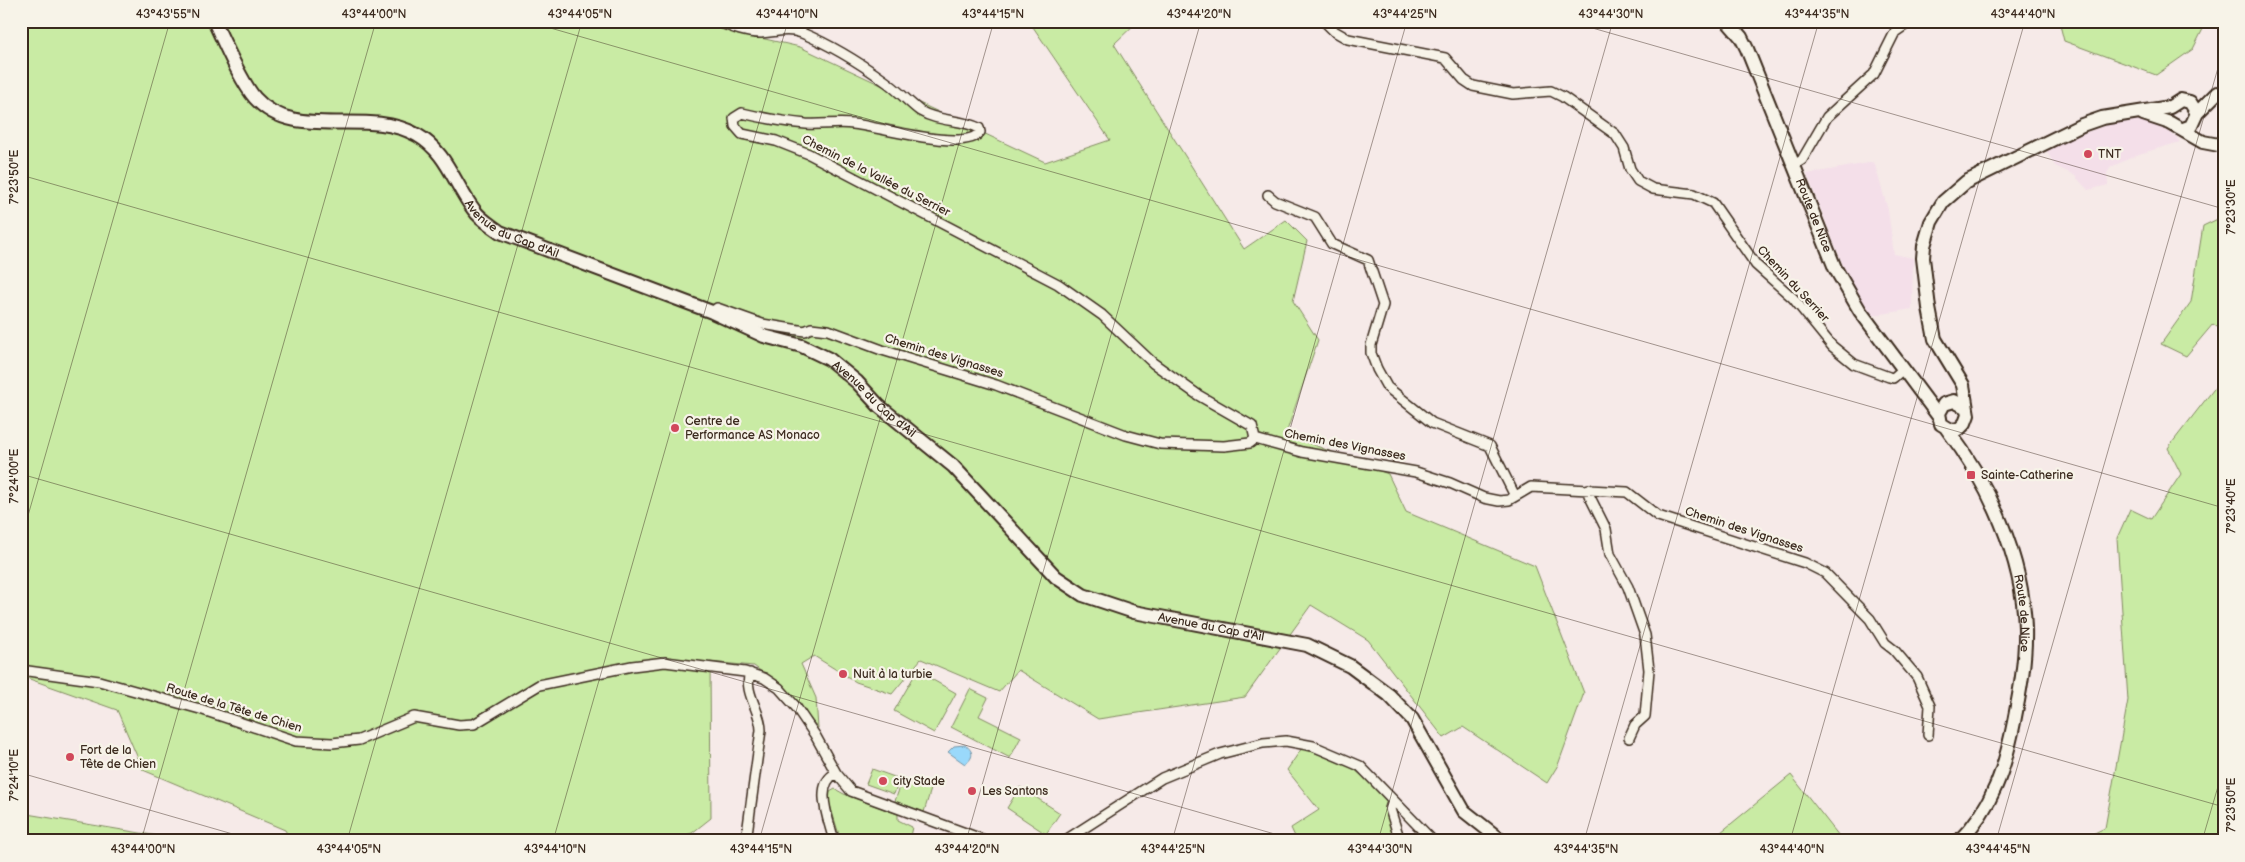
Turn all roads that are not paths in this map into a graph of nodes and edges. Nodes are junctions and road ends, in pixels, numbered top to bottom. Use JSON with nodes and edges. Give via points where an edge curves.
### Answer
{"nodes":[{"id":1,"x":214,"y":21,"type":"edge"},
{"id":2,"x":716,"y":21,"type":"edge"},
{"id":3,"x":1324,"y":21,"type":"edge"},
{"id":4,"x":1727,"y":21,"type":"edge"},
{"id":5,"x":1911,"y":21,"type":"edge"},
{"id":6,"x":2220,"y":92,"type":"edge"},
{"id":7,"x":2190,"y":102,"type":"junction"},
{"id":8,"x":2170,"y":107,"type":"junction"},
{"id":9,"x":2140,"y":113,"type":"junction"},
{"id":10,"x":2195,"y":118,"type":"junction"},
{"id":11,"x":2170,"y":123,"type":"junction"},
{"id":12,"x":2183,"y":129,"type":"junction"},
{"id":13,"x":2209,"y":143,"type":"junction"},
{"id":14,"x":2224,"y":146,"type":"edge"},
{"id":15,"x":1794,"y":165,"type":"junction"},
{"id":16,"x":1268,"y":195,"type":"dead end"},
{"id":17,"x":712,"y":312,"type":"junction"},
{"id":18,"x":805,"y":331,"type":"junction"},
{"id":19,"x":802,"y":346,"type":"junction"},
{"id":20,"x":1902,"y":370,"type":"junction"},
{"id":21,"x":1924,"y":397,"type":"junction"},
{"id":22,"x":1954,"y":404,"type":"junction"},
{"id":23,"x":1939,"y":417,"type":"junction"},
{"id":24,"x":1963,"y":427,"type":"junction"},
{"id":25,"x":1947,"y":429,"type":"junction"},
{"id":26,"x":1255,"y":438,"type":"junction"},
{"id":27,"x":1965,"y":455,"type":"junction"},
{"id":28,"x":1589,"y":489,"type":"junction"},
{"id":29,"x":1515,"y":496,"type":"junction"},
{"id":30,"x":21,"y":670,"type":"edge"},
{"id":31,"x":750,"y":673,"type":"junction"},
{"id":32,"x":1928,"y":735,"type":"dead end"},
{"id":33,"x":1628,"y":738,"type":"dead end"},
{"id":34,"x":836,"y":773,"type":"junction"},
{"id":35,"x":1393,"y":800,"type":"junction"},
{"id":36,"x":746,"y":841,"type":"edge"},
{"id":37,"x":834,"y":841,"type":"edge"},
{"id":38,"x":987,"y":841,"type":"edge"},
{"id":39,"x":1064,"y":841,"type":"edge"},
{"id":40,"x":1400,"y":841,"type":"edge"},
{"id":41,"x":1433,"y":841,"type":"edge"},
{"id":42,"x":1502,"y":841,"type":"edge"},
{"id":43,"x":1959,"y":841,"type":"edge"}],
"edges":[{"from":1,"to":17,"type":"main road","name":"Avenue du Cap d'Ail","via":[[255,98],[273,113],[302,122],[378,122],[398,126],[433,146],[474,210],[500,232]]},
{"from":2,"to":26,"type":"street","name":"Chemin de la Vallée du Serrier","via":[[752,32],[800,32],[833,48],[885,81],[921,111],[979,128],[980,132],[971,139],[948,139],[852,124],[808,124],[742,113],[734,118],[735,126],[742,134],[776,141],[809,154],[1058,284],[1102,316],[1152,363],[1198,395],[1252,426]]},
{"from":3,"to":20,"type":"street","name":"Chemin du Serrier","via":[[1348,40],[1445,58],[1473,86],[1514,94],[1551,91],[1563,97],[1615,134],[1638,181],[1653,189],[1694,194],[1713,203],[1756,265],[1793,298],[1832,346],[1854,364],[1893,378]]},
{"from":4,"to":15,"type":"main road","name":"Route de Nice","via":[[1747,49]]},
{"from":5,"to":15,"type":"street","via":[[1895,32],[1874,74],[1837,105],[1802,160]]},
{"from":6,"to":7,"type":"main road"},
{"from":6,"to":10,"type":"main road"},
{"from":7,"to":8,"type":"main road","via":[[2177,101]]},
{"from":7,"to":10,"type":"main road"},
{"from":8,"to":9,"type":"main road"},
{"from":8,"to":11,"type":"main road","via":[[2167,115]]},
{"from":9,"to":11,"type":"main road"},
{"from":9,"to":22,"type":"main road","via":[[2082,124],[1966,182],[1936,212],[1927,233],[1923,258],[1935,339],[1960,378]]},
{"from":10,"to":12,"type":"main road"},
{"from":10,"to":13,"type":"main road","via":[[2202,136]]},
{"from":11,"to":12,"type":"main road"},
{"from":12,"to":13,"type":"main road"},
{"from":13,"to":14,"type":"main road"},
{"from":15,"to":20,"type":"main road","name":"Route de Nice","via":[[1835,268]]},
{"from":16,"to":29,"type":"street","via":[[1315,217],[1332,244],[1370,263],[1383,305],[1371,344],[1382,379],[1397,397],[1432,422],[1490,446]]},
{"from":17,"to":18,"type":"street","name":"Chemin des Vignasses","via":[[718,308],[726,309],[762,324]]},
{"from":17,"to":19,"type":"main road","name":"Avenue du Cap d'Ail","via":[[764,336]]},
{"from":18,"to":19,"type":"street"},
{"from":18,"to":26,"type":"street","name":"Chemin des Vignasses","via":[[811,328],[828,330],[996,385],[1126,435],[1160,444],[1224,446],[1250,443]]},
{"from":19,"to":42,"type":"main road","name":"Avenue du Cap d'Ail","via":[[829,359],[885,411],[953,466],[1056,576],[1083,594],[1134,612],[1307,645],[1330,654],[1366,677],[1412,718],[1464,811]]},
{"from":20,"to":21,"type":"main road","name":"Route de Nice"},
{"from":21,"to":22,"type":"main road"},
{"from":21,"to":23,"type":"main road","name":"Route de Nice"},
{"from":22,"to":23,"type":"main road","via":[[1940,410]]},
{"from":22,"to":24,"type":"main road","via":[[1968,415]]},
{"from":23,"to":25,"type":"main road"},
{"from":24,"to":25,"type":"main road"},
{"from":24,"to":27,"type":"main road","name":"Route de Nice"},
{"from":25,"to":27,"type":"main road","name":"Route de Nice"},
{"from":26,"to":29,"type":"street","name":"Chemin des Vignasses","via":[[1302,452],[1416,472],[1484,498],[1499,501]]},
{"from":27,"to":43,"type":"main road","name":"Route de Nice","via":[[2001,520],[2014,559],[2024,604],[2025,628],[2022,682],[2000,781],[1990,803]]},
{"from":28,"to":29,"type":"street","name":"Chemin des Vignasses","via":[[1531,487]]},
{"from":28,"to":32,"type":"street","name":"Chemin des Vignasses","via":[[1627,492],[1658,516],[1792,558],[1825,573],[1870,619],[1885,643],[1917,677],[1930,706]]},
{"from":28,"to":33,"type":"street","via":[[1606,529],[1610,554],[1631,596],[1648,650],[1645,716]]},
{"from":30,"to":31,"type":"street","name":"Route de la Tête de Chien","via":[[99,681],[200,709],[296,741],[332,743],[359,740],[414,717],[459,725],[474,724],[539,685],[632,666],[665,662]]},
{"from":31,"to":34,"type":"street","name":"Route de la Tête de Chien","via":[[779,688],[796,707]]},
{"from":31,"to":36,"type":"street","via":[[747,680],[761,730]]},
{"from":34,"to":37,"type":"street","via":[[829,777],[823,789]]},
{"from":34,"to":38,"type":"street","name":"Route de la Tête de Chien","via":[[851,791]]},
{"from":35,"to":39,"type":"street","via":[[1360,766],[1344,758],[1294,742],[1263,743],[1220,754],[1162,778]]},
{"from":35,"to":40,"type":"street","via":[[1390,809]]},
{"from":35,"to":41,"type":"street"}]}
